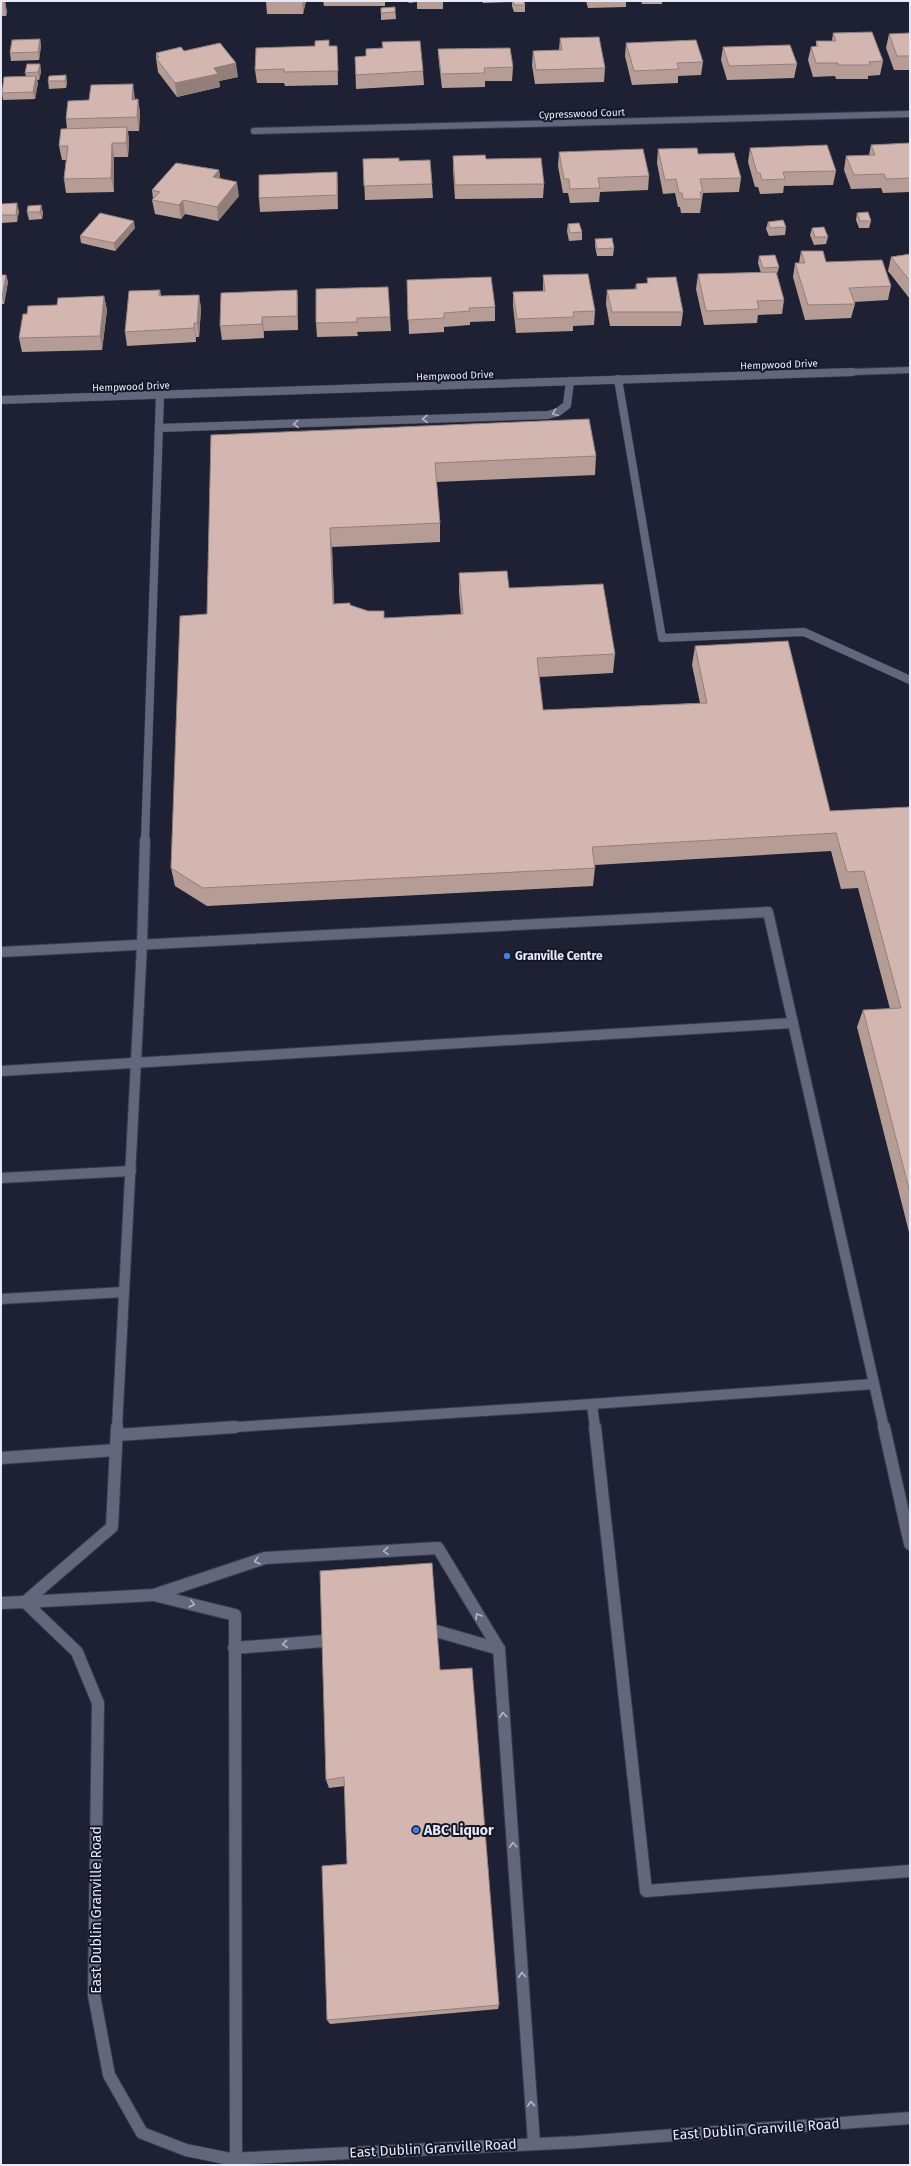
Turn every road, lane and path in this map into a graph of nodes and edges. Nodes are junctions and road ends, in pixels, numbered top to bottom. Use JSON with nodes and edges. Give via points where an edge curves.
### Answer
{"nodes":[{"id":1,"x":910,"y":114,"type":"edge"},
{"id":2,"x":254,"y":131,"type":"dead end"},
{"id":3,"x":910,"y":370,"type":"edge"},
{"id":4,"x":618,"y":379,"type":"junction"},
{"id":5,"x":570,"y":381,"type":"junction"},
{"id":6,"x":160,"y":395,"type":"junction"},
{"id":7,"x":1,"y":400,"type":"edge"},
{"id":8,"x":159,"y":428,"type":"junction"},
{"id":9,"x":910,"y":680,"type":"edge"},
{"id":10,"x":142,"y":945,"type":"junction"},
{"id":11,"x":1,"y":952,"type":"edge"},
{"id":12,"x":792,"y":1023,"type":"junction"},
{"id":13,"x":136,"y":1063,"type":"junction"},
{"id":14,"x":1,"y":1072,"type":"edge"},
{"id":15,"x":130,"y":1170,"type":"junction"},
{"id":16,"x":1,"y":1178,"type":"edge"},
{"id":17,"x":124,"y":1292,"type":"junction"},
{"id":18,"x":1,"y":1299,"type":"edge"},
{"id":19,"x":873,"y":1384,"type":"junction"},
{"id":20,"x":592,"y":1404,"type":"junction"},
{"id":21,"x":117,"y":1435,"type":"junction"},
{"id":22,"x":116,"y":1450,"type":"junction"},
{"id":23,"x":1,"y":1458,"type":"edge"},
{"id":24,"x":910,"y":1544,"type":"edge"},
{"id":25,"x":154,"y":1595,"type":"junction"},
{"id":26,"x":25,"y":1602,"type":"junction"},
{"id":27,"x":1,"y":1603,"type":"edge"},
{"id":28,"x":436,"y":1632,"type":"edge"},
{"id":29,"x":324,"y":1641,"type":"edge"},
{"id":30,"x":234,"y":1648,"type":"junction"},
{"id":31,"x":499,"y":1649,"type":"junction"},
{"id":32,"x":910,"y":1871,"type":"edge"},
{"id":33,"x":910,"y":2118,"type":"edge"},
{"id":34,"x":534,"y":2143,"type":"junction"},
{"id":35,"x":236,"y":2158,"type":"junction"}],
"edges":[{"from":1,"to":2,"type":"street","name":"Cypresswood Court"},
{"from":3,"to":4,"type":"street","name":"Hempwood Drive"},
{"from":4,"to":5,"type":"street","name":"Hempwood Drive"},
{"from":4,"to":9,"type":"street","via":[[662,638],[804,632]]},
{"from":5,"to":6,"type":"street","name":"Hempwood Drive"},
{"from":5,"to":8,"type":"street","one_way":true,"via":[[567,405],[558,412],[548,415]]},
{"from":6,"to":7,"type":"street","name":"Hempwood Drive"},
{"from":6,"to":8,"type":"street"},
{"from":8,"to":10,"type":"street"},
{"from":10,"to":11,"type":"street"},
{"from":10,"to":12,"type":"street","via":[[768,912]]},
{"from":10,"to":13,"type":"street"},
{"from":12,"to":13,"type":"street"},
{"from":12,"to":19,"type":"street"},
{"from":13,"to":14,"type":"street"},
{"from":13,"to":15,"type":"street"},
{"from":15,"to":16,"type":"street"},
{"from":15,"to":17,"type":"street"},
{"from":17,"to":18,"type":"street"},
{"from":17,"to":21,"type":"street"},
{"from":19,"to":20,"type":"street"},
{"from":19,"to":24,"type":"street"},
{"from":20,"to":21,"type":"street"},
{"from":20,"to":32,"type":"street","via":[[646,1891]]},
{"from":21,"to":22,"type":"street"},
{"from":22,"to":23,"type":"street"},
{"from":22,"to":26,"type":"street","via":[[112,1527]]},
{"from":25,"to":26,"type":"street"},
{"from":25,"to":30,"type":"street","one_way":true,"via":[[235,1615]]},
{"from":31,"to":25,"type":"street","one_way":true,"via":[[438,1548],[265,1558]]},
{"from":26,"to":27,"type":"street"},
{"from":26,"to":35,"type":"street","name":"East Dublin Granville Road","via":[[77,1652],[98,1702],[94,1995],[109,2074],[142,2133],[186,2150]]},
{"from":28,"to":31,"type":"street"},
{"from":29,"to":30,"type":"street","one_way":true},
{"from":30,"to":35,"type":"street"},
{"from":34,"to":31,"type":"street","one_way":true},
{"from":33,"to":34,"type":"street","name":"East Dublin Granville Road"},
{"from":34,"to":35,"type":"street","name":"East Dublin Granville Road"}]}
